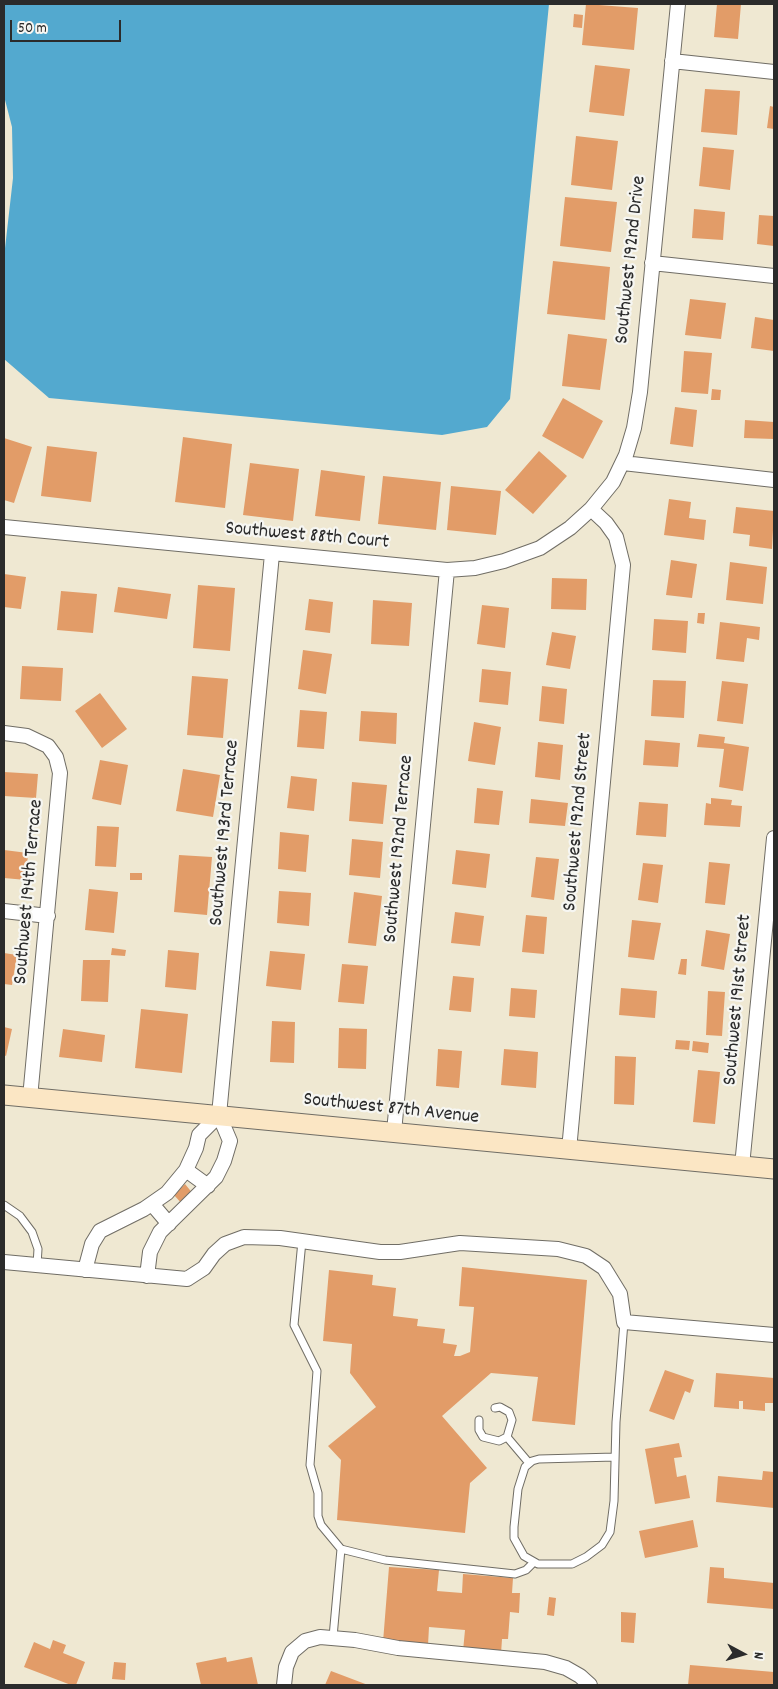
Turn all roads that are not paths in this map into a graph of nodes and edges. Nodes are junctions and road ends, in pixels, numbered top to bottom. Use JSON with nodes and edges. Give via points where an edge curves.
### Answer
{"nodes":[{"id":1,"x":678,"y":4,"type":"edge"},
{"id":2,"x":672,"y":62,"type":"junction"},
{"id":3,"x":774,"y":72,"type":"edge"},
{"id":4,"x":652,"y":263,"type":"junction"},
{"id":5,"x":774,"y":276,"type":"edge"},
{"id":6,"x":623,"y":463,"type":"junction"},
{"id":7,"x":774,"y":480,"type":"edge"},
{"id":8,"x":591,"y":509,"type":"junction"},
{"id":9,"x":4,"y":527,"type":"edge"},
{"id":10,"x":272,"y":554,"type":"junction"},
{"id":11,"x":447,"y":570,"type":"junction"},
{"id":12,"x":4,"y":733,"type":"edge"},
{"id":13,"x":774,"y":838,"type":"edge"},
{"id":14,"x":4,"y":911,"type":"edge"},
{"id":15,"x":48,"y":916,"type":"junction"},
{"id":16,"x":4,"y":1095,"type":"edge"},
{"id":17,"x":30,"y":1098,"type":"junction"},
{"id":18,"x":219,"y":1115,"type":"junction"},
{"id":19,"x":394,"y":1132,"type":"junction"},
{"id":20,"x":568,"y":1150,"type":"junction"},
{"id":21,"x":742,"y":1166,"type":"junction"},
{"id":22,"x":774,"y":1169,"type":"edge"},
{"id":23,"x":186,"y":1170,"type":"junction"},
{"id":24,"x":208,"y":1186,"type":"junction"},
{"id":25,"x":152,"y":1204,"type":"junction"},
{"id":26,"x":4,"y":1205,"type":"edge"},
{"id":27,"x":169,"y":1224,"type":"junction"},
{"id":28,"x":302,"y":1241,"type":"junction"},
{"id":29,"x":4,"y":1262,"type":"edge"},
{"id":30,"x":38,"y":1266,"type":"junction"},
{"id":31,"x":85,"y":1270,"type":"junction"},
{"id":32,"x":147,"y":1276,"type":"junction"},
{"id":33,"x":624,"y":1322,"type":"junction"},
{"id":34,"x":774,"y":1335,"type":"edge"},
{"id":35,"x":495,"y":1408,"type":"dead end"},
{"id":36,"x":479,"y":1420,"type":"dead end"},
{"id":37,"x":507,"y":1437,"type":"junction"},
{"id":38,"x":615,"y":1457,"type":"junction"},
{"id":39,"x":529,"y":1463,"type":"junction"},
{"id":40,"x":341,"y":1549,"type":"junction"},
{"id":41,"x":534,"y":1562,"type":"junction"},
{"id":42,"x":332,"y":1637,"type":"junction"},
{"id":43,"x":284,"y":1685,"type":"edge"},
{"id":44,"x":590,"y":1685,"type":"edge"}],
"edges":[{"from":1,"to":2,"type":"street","name":"Southwest 192nd Drive"},
{"from":2,"to":3,"type":"street"},
{"from":2,"to":4,"type":"street","name":"Southwest 192nd Drive"},
{"from":4,"to":5,"type":"street"},
{"from":4,"to":6,"type":"street","name":"Southwest 192nd Drive","via":[[637,413]]},
{"from":6,"to":7,"type":"street"},
{"from":6,"to":8,"type":"street","name":"Southwest 192nd Drive"},
{"from":8,"to":11,"type":"street","name":"Southwest 88th Court","via":[[557,538],[524,555],[475,568]]},
{"from":8,"to":20,"type":"street","name":"Southwest 192nd Street","via":[[616,537],[623,565]]},
{"from":9,"to":10,"type":"street","name":"Southwest 88th Court"},
{"from":10,"to":11,"type":"street","name":"Southwest 88th Court"},
{"from":10,"to":18,"type":"street","name":"Southwest 193rd Terrace"},
{"from":11,"to":19,"type":"street","name":"Southwest 192nd Terrace"},
{"from":12,"to":15,"type":"street","name":"Southwest 194th Terrace","via":[[42,742],[52,751],[59,765]]},
{"from":13,"to":21,"type":"street","name":"Southwest 191st Street"},
{"from":14,"to":15,"type":"street"},
{"from":15,"to":17,"type":"street","name":"Southwest 194th Terrace"},
{"from":16,"to":17,"type":"street","name":"Southwest 87th Avenue"},
{"from":17,"to":18,"type":"street","name":"Southwest 87th Avenue"},
{"from":18,"to":19,"type":"street","name":"Southwest 87th Avenue"},
{"from":18,"to":23,"type":"street","via":[[199,1135]]},
{"from":18,"to":24,"type":"street","via":[[230,1141],[221,1169]]},
{"from":19,"to":20,"type":"street","name":"Southwest 87th Avenue"},
{"from":20,"to":21,"type":"street","name":"Southwest 87th Avenue"},
{"from":21,"to":22,"type":"street","name":"Southwest 87th Avenue"},
{"from":23,"to":24,"type":"street"},
{"from":23,"to":25,"type":"street","via":[[167,1193]]},
{"from":24,"to":27,"type":"street"},
{"from":25,"to":27,"type":"street"},
{"from":25,"to":31,"type":"street","via":[[100,1231],[92,1244]]},
{"from":26,"to":30,"type":"lane","via":[[20,1216],[32,1232],[38,1248]]},
{"from":27,"to":32,"type":"street","via":[[160,1232],[153,1247]]},
{"from":28,"to":32,"type":"street","via":[[267,1236],[234,1240],[219,1248],[192,1278]]},
{"from":28,"to":33,"type":"street","via":[[380,1252],[474,1243],[576,1252],[595,1261],[610,1276],[622,1300]]},
{"from":28,"to":40,"type":"lane","via":[[294,1325],[317,1371],[310,1464],[318,1493],[319,1521]]},
{"from":29,"to":30,"type":"street"},
{"from":30,"to":31,"type":"street"},
{"from":31,"to":32,"type":"street"},
{"from":33,"to":34,"type":"street"},
{"from":33,"to":38,"type":"lane"},
{"from":35,"to":37,"type":"lane","via":[[509,1412],[512,1420]]},
{"from":36,"to":37,"type":"lane","via":[[483,1437],[499,1441]]},
{"from":37,"to":39,"type":"lane"},
{"from":38,"to":39,"type":"lane","via":[[550,1458]]},
{"from":38,"to":41,"type":"lane","via":[[613,1514],[610,1532],[602,1545],[572,1564]]},
{"from":39,"to":41,"type":"lane","via":[[521,1474],[514,1538],[524,1556]]},
{"from":40,"to":41,"type":"lane","via":[[385,1560],[515,1574]]},
{"from":40,"to":42,"type":"lane"},
{"from":42,"to":43,"type":"street","via":[[312,1639],[297,1646],[288,1658]]},
{"from":42,"to":44,"type":"street","via":[[398,1648],[545,1662],[566,1668]]}]}
